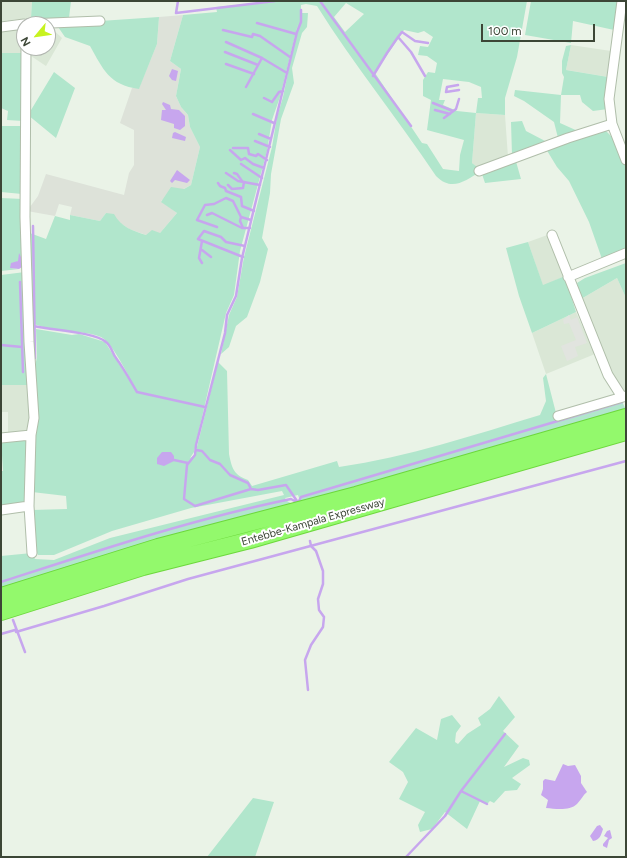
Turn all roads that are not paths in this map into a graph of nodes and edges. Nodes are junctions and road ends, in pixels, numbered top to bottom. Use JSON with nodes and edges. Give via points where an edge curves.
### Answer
{"nodes":[{"id":1,"x":622,"y":1,"type":"edge"},
{"id":2,"x":100,"y":21,"type":"dead end"},
{"id":3,"x":56,"y":23,"type":"edge"},
{"id":4,"x":16,"y":25,"type":"edge"},
{"id":5,"x":1,"y":27,"type":"edge"},
{"id":6,"x":26,"y":56,"type":"edge"},
{"id":7,"x":612,"y":124,"type":"junction"},
{"id":8,"x":626,"y":160,"type":"edge"},
{"id":9,"x":479,"y":171,"type":"dead end"},
{"id":10,"x":552,"y":235,"type":"dead end"},
{"id":11,"x":626,"y":253,"type":"edge"},
{"id":12,"x":568,"y":277,"type":"junction"},
{"id":13,"x":624,"y":396,"type":"edge"},
{"id":14,"x":558,"y":416,"type":"dead end"},
{"id":15,"x":626,"y":417,"type":"edge"},
{"id":16,"x":626,"y":432,"type":"edge"},
{"id":17,"x":31,"y":434,"type":"junction"},
{"id":18,"x":1,"y":438,"type":"edge"},
{"id":19,"x":29,"y":506,"type":"junction"},
{"id":20,"x":1,"y":510,"type":"edge"},
{"id":21,"x":32,"y":553,"type":"dead end"},
{"id":22,"x":1,"y":596,"type":"edge"},
{"id":23,"x":1,"y":612,"type":"edge"}],
"edges":[{"from":1,"to":7,"type":"street","via":[[610,87]]},
{"from":2,"to":3,"type":"street"},
{"from":4,"to":5,"type":"street"},
{"from":6,"to":17,"type":"street","via":[[25,217],[34,418]]},
{"from":7,"to":8,"type":"street"},
{"from":7,"to":9,"type":"street"},
{"from":10,"to":12,"type":"street"},
{"from":11,"to":12,"type":"street"},
{"from":12,"to":13,"type":"street","via":[[608,375]]},
{"from":13,"to":14,"type":"street"},
{"from":15,"to":22,"type":"highway","name":"Entebbe-Kampala Expressway","via":[[356,495],[158,547]]},
{"from":16,"to":23,"type":"highway","name":"Entebbe-Kampala Expressway","via":[[250,540],[149,565]]},
{"from":17,"to":18,"type":"street"},
{"from":17,"to":19,"type":"street"},
{"from":19,"to":20,"type":"street"},
{"from":19,"to":21,"type":"street"}]}
